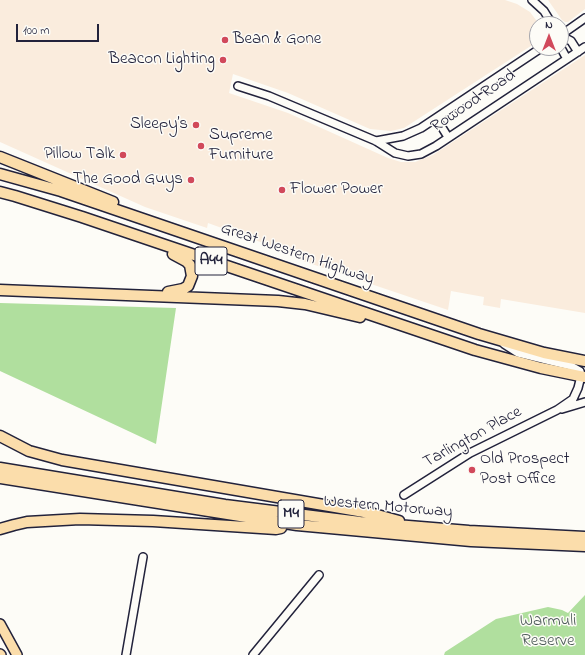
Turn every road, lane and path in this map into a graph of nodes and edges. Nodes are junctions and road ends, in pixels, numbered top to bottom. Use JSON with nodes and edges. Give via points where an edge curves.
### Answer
{"nodes":[{"id":1,"x":532,"y":0,"type":"edge"},
{"id":2,"x":547,"y":16,"type":"edge"},
{"id":3,"x":585,"y":18,"type":"edge"},
{"id":4,"x":569,"y":30,"type":"edge"},
{"id":5,"x":569,"y":40,"type":"edge"},
{"id":6,"x":585,"y":47,"type":"edge"},
{"id":7,"x":578,"y":52,"type":"junction"},
{"id":8,"x":530,"y":56,"type":"edge"},
{"id":9,"x":565,"y":56,"type":"edge"},
{"id":10,"x":567,"y":59,"type":"junction"},
{"id":11,"x":238,"y":86,"type":"dead end"},
{"id":12,"x":436,"y":118,"type":"junction"},
{"id":13,"x":448,"y":137,"type":"junction"},
{"id":14,"x":376,"y":141,"type":"junction"},
{"id":15,"x":0,"y":157,"type":"edge"},
{"id":16,"x":0,"y":174,"type":"edge"},
{"id":17,"x":0,"y":192,"type":"edge"},
{"id":18,"x":117,"y":230,"type":"junction"},
{"id":19,"x":180,"y":232,"type":"junction"},
{"id":20,"x":217,"y":244,"type":"junction"},
{"id":21,"x":216,"y":263,"type":"junction"},
{"id":22,"x":0,"y":286,"type":"edge"},
{"id":23,"x":0,"y":290,"type":"edge"},
{"id":24,"x":421,"y":332,"type":"junction"},
{"id":25,"x":497,"y":340,"type":"junction"},
{"id":26,"x":585,"y":361,"type":"edge"},
{"id":27,"x":584,"y":375,"type":"edge"},
{"id":28,"x":585,"y":402,"type":"edge"},
{"id":29,"x":557,"y":410,"type":"junction"},
{"id":30,"x":0,"y":436,"type":"edge"},
{"id":31,"x":0,"y":468,"type":"edge"},
{"id":32,"x":0,"y":478,"type":"edge"},
{"id":33,"x":404,"y":495,"type":"dead end"},
{"id":34,"x":297,"y":526,"type":"junction"},
{"id":35,"x":424,"y":528,"type":"junction"},
{"id":36,"x":0,"y":529,"type":"edge"},
{"id":37,"x":585,"y":536,"type":"edge"},
{"id":38,"x":585,"y":546,"type":"edge"},
{"id":39,"x":143,"y":557,"type":"dead end"},
{"id":40,"x":319,"y":575,"type":"dead end"},
{"id":41,"x":0,"y":624,"type":"edge"},
{"id":42,"x":17,"y":655,"type":"edge"},
{"id":43,"x":126,"y":655,"type":"edge"},
{"id":44,"x":253,"y":655,"type":"edge"}],
"edges":[{"from":1,"to":2,"type":"street"},
{"from":3,"to":4,"type":"street"},
{"from":5,"to":7,"type":"street"},
{"from":6,"to":7,"type":"street","name":"Rowood Road"},
{"from":7,"to":10,"type":"street","name":"Rowood Road"},
{"from":8,"to":12,"type":"street","name":"Rowood Road"},
{"from":9,"to":10,"type":"street"},
{"from":10,"to":13,"type":"street","name":"Rowood Road"},
{"from":11,"to":14,"type":"street","name":"Rowood Road","via":[[269,96]]},
{"from":12,"to":13,"type":"street"},
{"from":12,"to":14,"type":"street","name":"Rowood Road","via":[[412,133]]},
{"from":13,"to":14,"type":"street","name":"Rowood Road","via":[[428,151],[408,156],[395,154]]},
{"from":15,"to":19,"type":"highway","via":[[139,212]]},
{"from":16,"to":19,"type":"highway","name":"Great Western Highway","number":"A44"},
{"from":17,"to":18,"type":"highway","name":"Great Western Highway","number":"A44"},
{"from":18,"to":21,"type":"highway","name":"Great Western Highway","number":"A44"},
{"from":18,"to":22,"type":"highway","via":[[186,260],[191,270],[191,281],[188,286],[170,292]]},
{"from":19,"to":20,"type":"highway","name":"Great Western Highway","number":"A44"},
{"from":20,"to":21,"type":"highway","via":[[210,246],[208,250]]},
{"from":20,"to":25,"type":"highway","name":"Great Western Highway","number":"A44"},
{"from":21,"to":24,"type":"highway","name":"Great Western Highway","number":"A44"},
{"from":23,"to":24,"type":"highway","via":[[232,298],[298,303]]},
{"from":24,"to":27,"type":"highway","name":"Great Western Highway","number":"A44","via":[[498,357]]},
{"from":25,"to":26,"type":"highway","name":"Great Western Highway","number":"A44"},
{"from":25,"to":27,"type":"street","via":[[518,353],[574,367]]},
{"from":27,"to":29,"type":"street","name":"Tarlington Place","via":[[573,399]]},
{"from":28,"to":29,"type":"street","name":"Tarlington Place"},
{"from":29,"to":33,"type":"street","name":"Tarlington Place","via":[[470,453]]},
{"from":30,"to":35,"type":"highway","via":[[29,451],[62,460],[370,513]]},
{"from":31,"to":35,"type":"highway","name":"Western Motorway","number":"M4","via":[[262,510]]},
{"from":32,"to":34,"type":"highway","name":"Western Motorway","number":"M4"},
{"from":34,"to":36,"type":"highway","via":[[276,529],[80,519],[27,522]]},
{"from":34,"to":38,"type":"highway","name":"Western Motorway","number":"M4","via":[[456,540]]},
{"from":35,"to":37,"type":"highway","name":"Western Motorway","number":"M4"},
{"from":39,"to":43,"type":"street"},
{"from":40,"to":44,"type":"street"},
{"from":41,"to":42,"type":"main road"}]}
